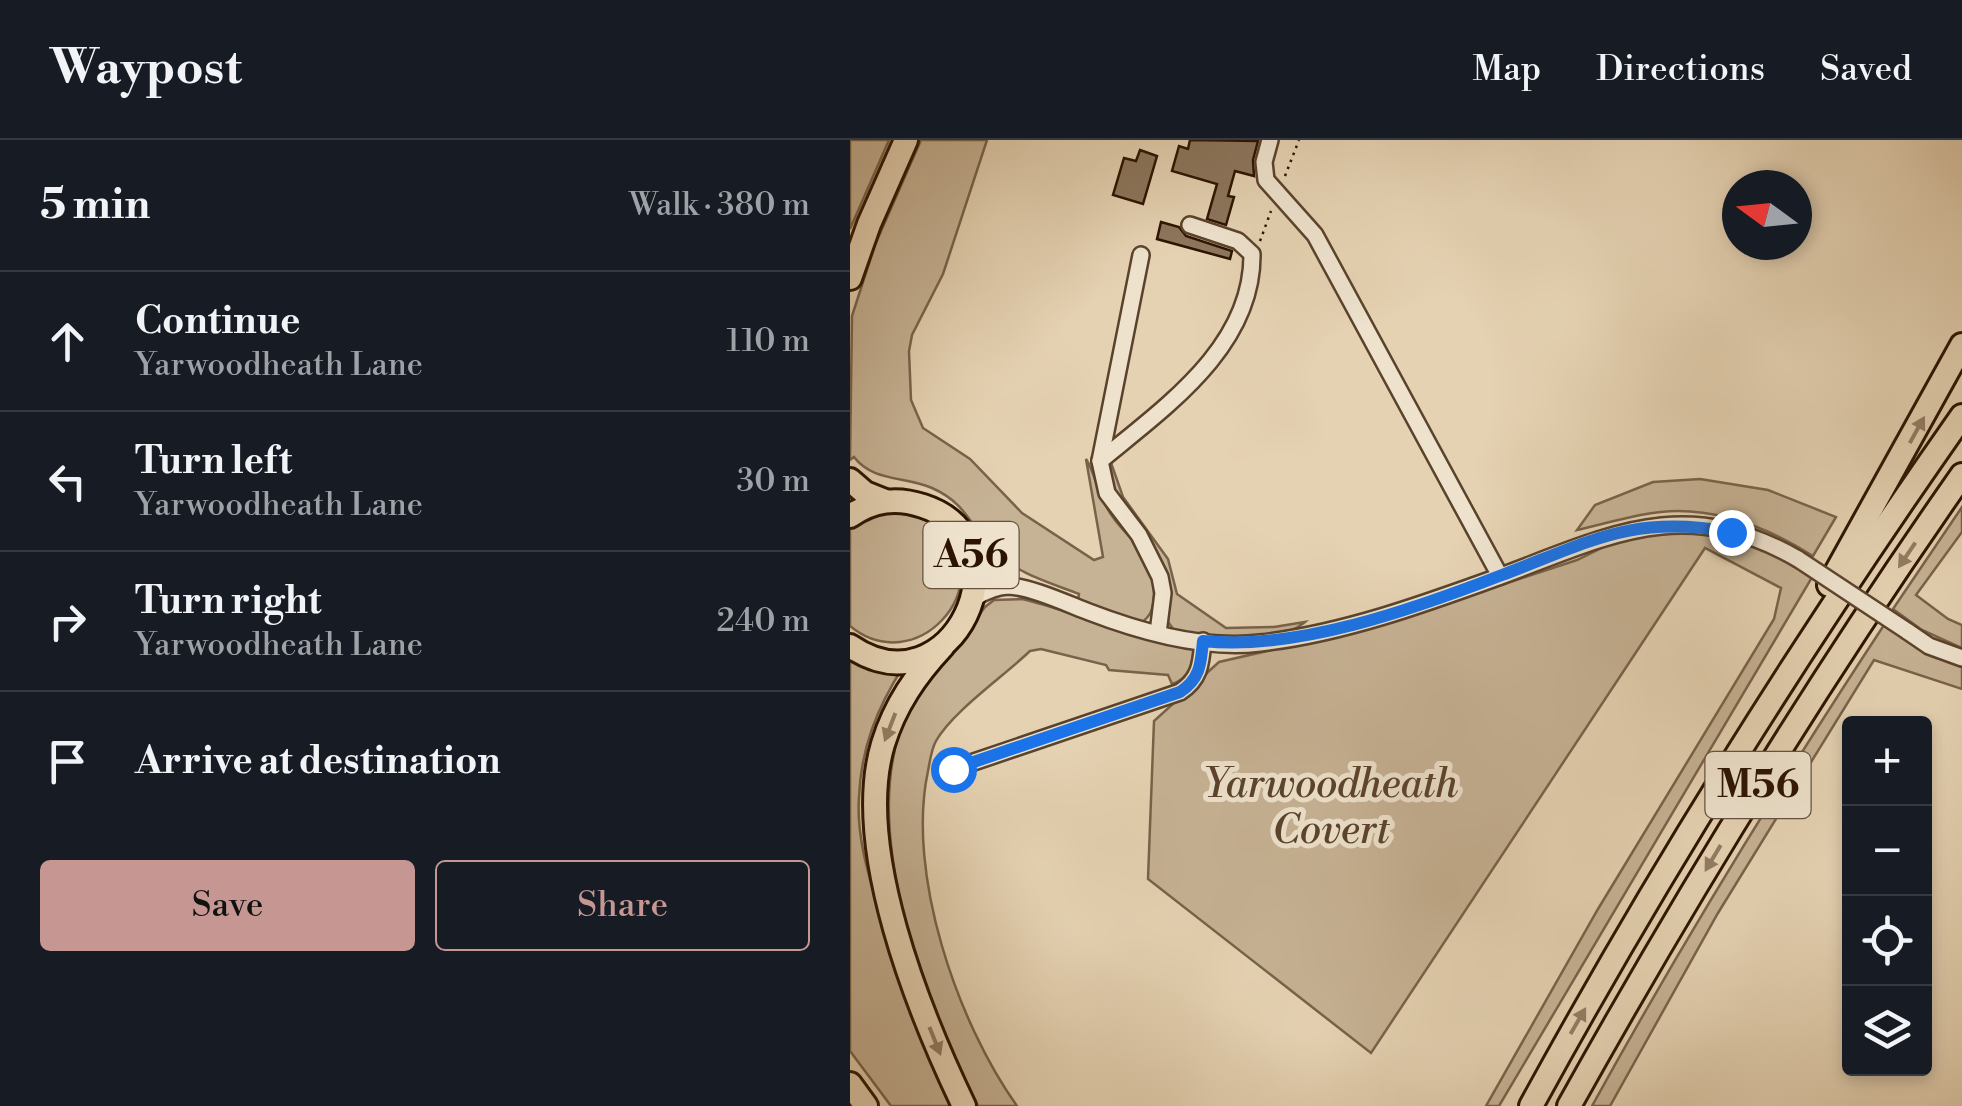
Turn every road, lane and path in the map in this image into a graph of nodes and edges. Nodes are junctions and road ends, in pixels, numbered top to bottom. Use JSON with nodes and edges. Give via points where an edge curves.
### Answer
{"nodes":[{"id":1,"x":906,"y":140,"type":"edge"},
{"id":2,"x":1270,"y":140,"type":"edge"},
{"id":3,"x":1190,"y":226,"type":"dead end"},
{"id":4,"x":1141,"y":256,"type":"dead end"},
{"id":5,"x":850,"y":278,"type":"edge"},
{"id":6,"x":1962,"y":345,"type":"edge"},
{"id":7,"x":1962,"y":416,"type":"edge"},
{"id":8,"x":1100,"y":460,"type":"junction"},
{"id":9,"x":1962,"y":474,"type":"edge"},
{"id":10,"x":850,"y":480,"type":"edge"},
{"id":11,"x":885,"y":501,"type":"junction"},
{"id":12,"x":850,"y":516,"type":"edge"},
{"id":13,"x":970,"y":552,"type":"junction"},
{"id":14,"x":1500,"y":576,"type":"junction"},
{"id":15,"x":1012,"y":586,"type":"junction"},
{"id":16,"x":974,"y":598,"type":"junction"},
{"id":17,"x":1158,"y":633,"type":"junction"},
{"id":18,"x":1203,"y":641,"type":"junction"},
{"id":19,"x":850,"y":646,"type":"edge"},
{"id":20,"x":943,"y":646,"type":"junction"},
{"id":21,"x":1962,"y":658,"type":"edge"},
{"id":22,"x":1752,"y":730,"type":"junction"},
{"id":23,"x":953,"y":769,"type":"dead end"},
{"id":24,"x":850,"y":1084,"type":"edge"},
{"id":25,"x":866,"y":1106,"type":"edge"},
{"id":26,"x":964,"y":1106,"type":"edge"},
{"id":27,"x":1530,"y":1106,"type":"edge"},
{"id":28,"x":1570,"y":1106,"type":"edge"}],
"edges":[{"from":1,"to":5,"type":"highway"},
{"from":2,"to":14,"type":"street","via":[[1266,180],[1315,234]]},
{"from":3,"to":8,"type":"street","via":[[1238,241],[1252,254],[1246,298],[1210,362]]},
{"from":4,"to":8,"type":"street"},
{"from":22,"to":6,"type":"highway","one_way":true},
{"from":7,"to":22,"type":"highway","number":"M56"},
{"from":8,"to":17,"type":"street","via":[[1107,493],[1140,535],[1160,576]]},
{"from":9,"to":28,"type":"highway","number":"M56","one_way":true,"via":[[1768,768]]},
{"from":10,"to":11,"type":"highway"},
{"from":11,"to":12,"type":"highway","number":"A56"},
{"from":11,"to":13,"type":"highway","number":"A56","via":[[930,508],[949,520]]},
{"from":13,"to":15,"type":"street"},
{"from":13,"to":16,"type":"highway","number":"A56"},
{"from":14,"to":18,"type":"street","via":[[1300,638]]},
{"from":14,"to":21,"type":"street","bridge":true,"via":[[1642,526],[1700,526],[1776,546],[1929,646]]},
{"from":15,"to":16,"type":"street"},
{"from":15,"to":17,"type":"street"},
{"from":16,"to":20,"type":"highway","number":"A56"},
{"from":17,"to":18,"type":"street"},
{"from":18,"to":23,"type":"street","via":[[1198,675],[1180,692]]},
{"from":19,"to":20,"type":"highway","number":"A56","via":[[899,661]]},
{"from":20,"to":26,"type":"highway","one_way":true,"via":[[892,718],[877,776],[876,824],[903,951]]},
{"from":27,"to":22,"type":"highway","number":"M56","one_way":true},
{"from":24,"to":25,"type":"highway"}]}
